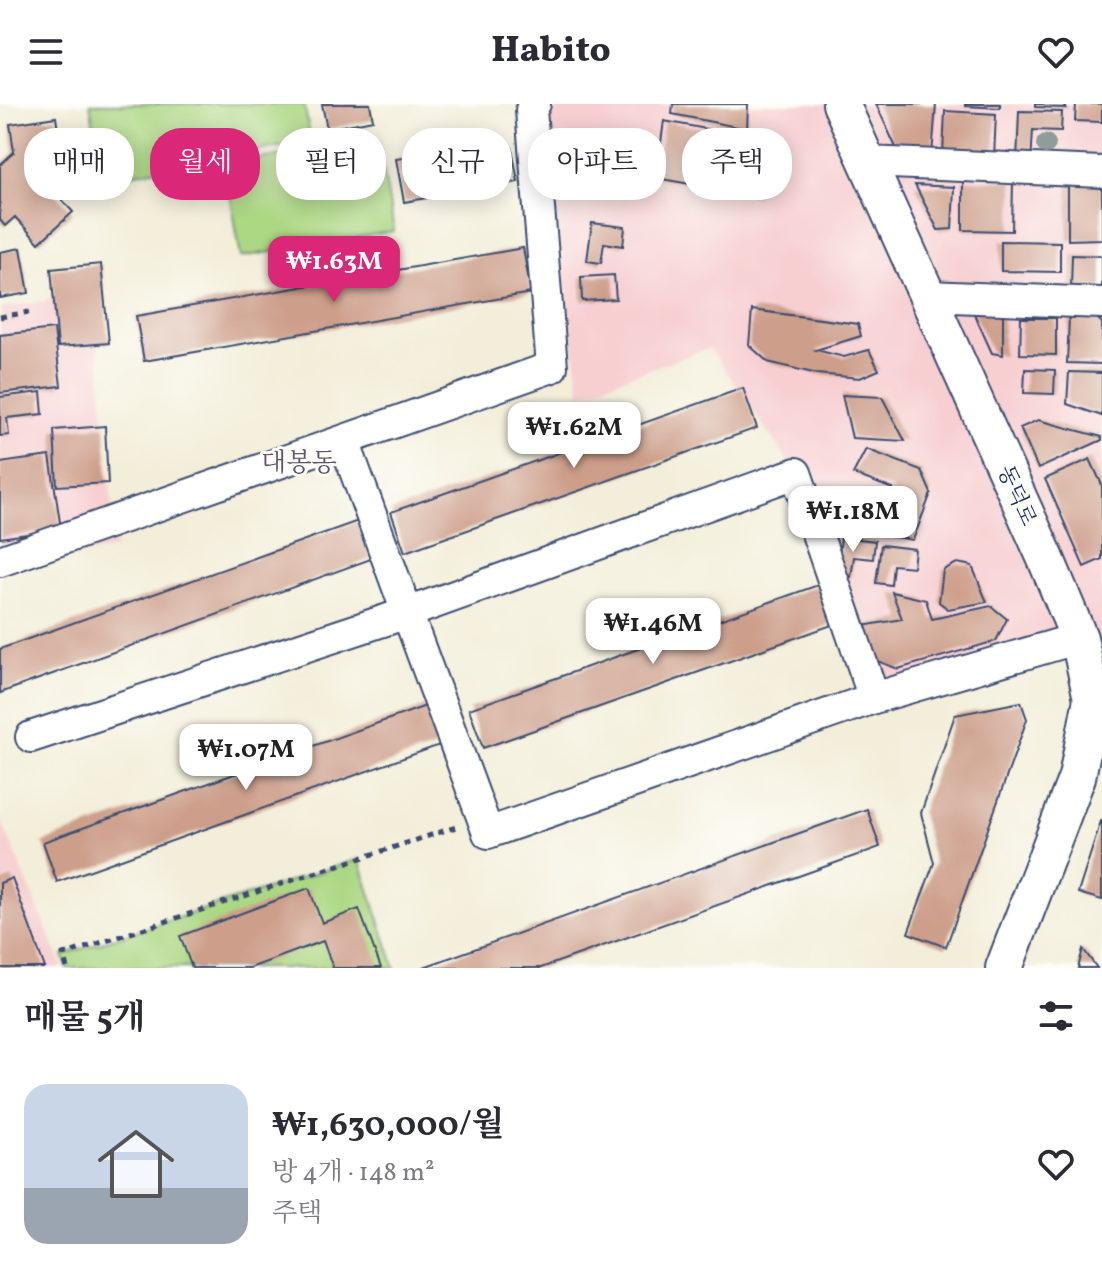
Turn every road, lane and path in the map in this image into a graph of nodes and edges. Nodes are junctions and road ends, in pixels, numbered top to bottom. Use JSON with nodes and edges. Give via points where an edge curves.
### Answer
{"nodes":[{"id":1,"x":535,"y":104,"type":"edge"},
{"id":2,"x":841,"y":104,"type":"edge"},
{"id":3,"x":867,"y":162,"type":"junction"},
{"id":4,"x":1102,"y":172,"type":"edge"},
{"id":5,"x":927,"y":296,"type":"junction"},
{"id":6,"x":1102,"y":303,"type":"edge"},
{"id":7,"x":29,"y":312,"type":"dead end"},
{"id":8,"x":0,"y":317,"type":"edge"},
{"id":9,"x":344,"y":441,"type":"junction"},
{"id":10,"x":0,"y":561,"type":"edge"},
{"id":11,"x":407,"y":613,"type":"junction"},
{"id":12,"x":1079,"y":638,"type":"junction"},
{"id":13,"x":1097,"y":694,"type":"edge"},
{"id":14,"x":874,"y":698,"type":"junction"},
{"id":15,"x":31,"y":737,"type":"dead end"},
{"id":16,"x":482,"y":817,"type":"junction"},
{"id":17,"x":67,"y":968,"type":"edge"},
{"id":18,"x":1004,"y":968,"type":"edge"}],
"edges":[{"from":1,"to":9,"type":"street","via":[[531,110],[552,367]]},
{"from":2,"to":3,"type":"street","name":"동덕로"},
{"from":3,"to":4,"type":"street"},
{"from":3,"to":5,"type":"street","name":"동덕로"},
{"from":5,"to":6,"type":"street"},
{"from":5,"to":12,"type":"street","name":"동덕로"},
{"from":7,"to":8,"type":"path"},
{"from":9,"to":10,"type":"street"},
{"from":9,"to":11,"type":"street"},
{"from":11,"to":14,"type":"street","via":[[796,473]]},
{"from":11,"to":15,"type":"street"},
{"from":11,"to":16,"type":"street"},
{"from":12,"to":13,"type":"street","name":"동덕로"},
{"from":12,"to":14,"type":"street"},
{"from":13,"to":18,"type":"street","name":"동덕로","via":[[1077,777]]},
{"from":14,"to":16,"type":"street","via":[[488,833]]},
{"from":16,"to":17,"type":"path","via":[[63,955]]}]}
